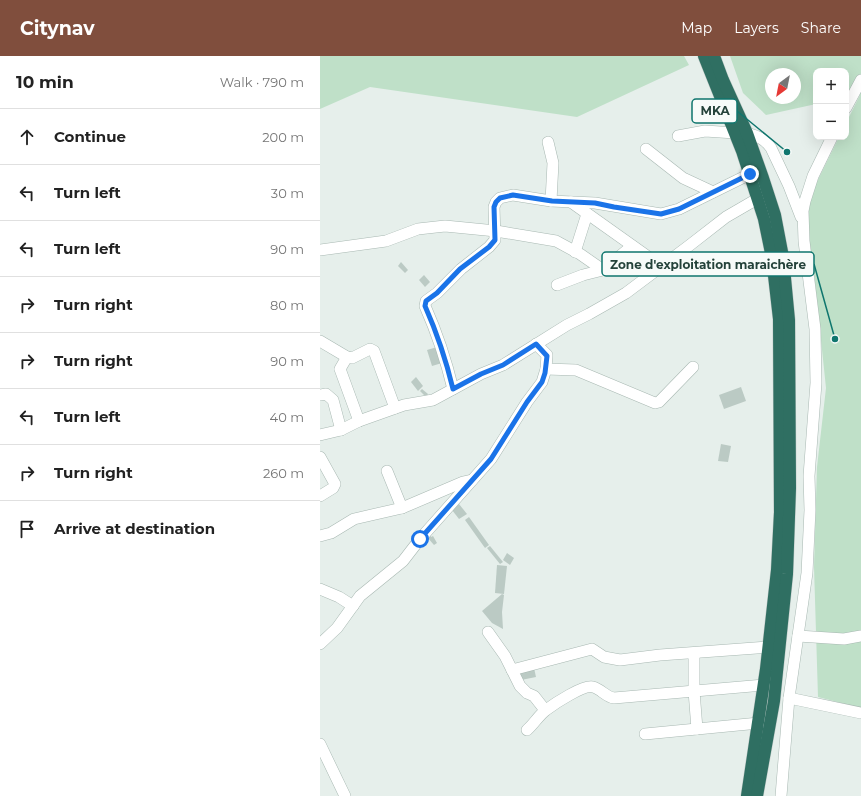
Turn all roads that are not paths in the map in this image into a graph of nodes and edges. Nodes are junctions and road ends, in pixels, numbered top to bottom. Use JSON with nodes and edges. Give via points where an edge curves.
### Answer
{"nodes":[{"id":1,"x":704,"y":56,"type":"edge"},
{"id":2,"x":714,"y":56,"type":"edge"},
{"id":3,"x":861,"y":80,"type":"edge"},
{"id":4,"x":848,"y":104,"type":"edge"},
{"id":5,"x":741,"y":133,"type":"junction"},
{"id":6,"x":678,"y":136,"type":"dead end"},
{"id":7,"x":831,"y":140,"type":"edge"},
{"id":8,"x":548,"y":142,"type":"dead end"},
{"id":9,"x":646,"y":149,"type":"dead end"},
{"id":10,"x":750,"y":174,"type":"junction"},
{"id":11,"x":713,"y":192,"type":"junction"},
{"id":12,"x":757,"y":199,"type":"junction"},
{"id":13,"x":552,"y":201,"type":"junction"},
{"id":14,"x":569,"y":201,"type":"junction"},
{"id":15,"x":587,"y":214,"type":"junction"},
{"id":16,"x":803,"y":222,"type":"junction"},
{"id":17,"x":496,"y":231,"type":"junction"},
{"id":18,"x":632,"y":246,"type":"junction"},
{"id":19,"x":320,"y":250,"type":"edge"},
{"id":20,"x":575,"y":252,"type":"junction"},
{"id":21,"x":661,"y":266,"type":"junction"},
{"id":22,"x":603,"y":270,"type":"junction"},
{"id":23,"x":557,"y":285,"type":"dead end"},
{"id":24,"x":320,"y":341,"type":"edge"},
{"id":25,"x":536,"y":344,"type":"junction"},
{"id":26,"x":347,"y":357,"type":"junction"},
{"id":27,"x":693,"y":367,"type":"dead end"},
{"id":28,"x":546,"y":369,"type":"junction"},
{"id":29,"x":453,"y":389,"type":"junction"},
{"id":30,"x":320,"y":395,"type":"edge"},
{"id":31,"x":395,"y":408,"type":"junction"},
{"id":32,"x":359,"y":421,"type":"junction"},
{"id":33,"x":341,"y":430,"type":"junction"},
{"id":34,"x":320,"y":436,"type":"edge"},
{"id":35,"x":320,"y":457,"type":"edge"},
{"id":36,"x":387,"y":471,"type":"dead end"},
{"id":37,"x":473,"y":480,"type":"junction"},
{"id":38,"x":320,"y":496,"type":"edge"},
{"id":39,"x":402,"y":508,"type":"junction"},
{"id":40,"x":320,"y":536,"type":"edge"},
{"id":41,"x":320,"y":589,"type":"edge"},
{"id":42,"x":353,"y":606,"type":"junction"},
{"id":43,"x":488,"y":632,"type":"dead end"},
{"id":44,"x":798,"y":636,"type":"junction"},
{"id":45,"x":861,"y":636,"type":"edge"},
{"id":46,"x":320,"y":644,"type":"edge"},
{"id":47,"x":769,"y":647,"type":"junction"},
{"id":48,"x":694,"y":652,"type":"junction"},
{"id":49,"x":512,"y":670,"type":"junction"},
{"id":50,"x":764,"y":685,"type":"junction"},
{"id":51,"x":694,"y":691,"type":"junction"},
{"id":52,"x":789,"y":698,"type":"junction"},
{"id":53,"x":545,"y":710,"type":"junction"},
{"id":54,"x":861,"y":713,"type":"edge"},
{"id":55,"x":759,"y":723,"type":"junction"},
{"id":56,"x":697,"y":729,"type":"junction"},
{"id":57,"x":528,"y":730,"type":"dead end"},
{"id":58,"x":645,"y":734,"type":"dead end"},
{"id":59,"x":320,"y":744,"type":"edge"},
{"id":60,"x":345,"y":796,"type":"edge"},
{"id":61,"x":747,"y":796,"type":"edge"},
{"id":62,"x":757,"y":796,"type":"edge"},
{"id":63,"x":781,"y":796,"type":"edge"}],
"edges":[{"from":1,"to":5,"type":"highway"},
{"from":2,"to":5,"type":"highway"},
{"from":3,"to":4,"type":"street"},
{"from":5,"to":6,"type":"street","via":[[705,131]]},
{"from":5,"to":10,"type":"highway"},
{"from":5,"to":16,"type":"street","via":[[759,136],[772,148]]},
{"from":5,"to":62,"type":"highway","via":[[764,178],[775,215],[783,257],[789,320],[791,481],[787,574],[774,701]]},
{"from":7,"to":16,"type":"street","via":[[811,182],[805,201]]},
{"from":8,"to":13,"type":"street","via":[[553,163]]},
{"from":9,"to":11,"type":"street","via":[[683,178]]},
{"from":10,"to":11,"type":"street"},
{"from":10,"to":12,"type":"highway"},
{"from":11,"to":14,"type":"street","via":[[679,209],[661,214]]},
{"from":12,"to":21,"type":"street","via":[[726,217]]},
{"from":12,"to":47,"type":"highway","via":[[772,258],[779,319],[780,512]]},
{"from":13,"to":14,"type":"street"},
{"from":13,"to":17,"type":"street","via":[[513,195],[500,198],[494,207]]},
{"from":14,"to":15,"type":"street"},
{"from":15,"to":18,"type":"street"},
{"from":15,"to":20,"type":"street"},
{"from":16,"to":44,"type":"street","via":[[815,329],[816,383],[809,476],[807,573]]},
{"from":17,"to":19,"type":"street","via":[[445,226],[418,229],[386,241]]},
{"from":17,"to":20,"type":"street","via":[[556,241]]},
{"from":17,"to":29,"type":"street","via":[[495,240],[489,247],[460,269],[426,301],[425,306],[447,363]]},
{"from":18,"to":21,"type":"street"},
{"from":18,"to":22,"type":"street"},
{"from":20,"to":22,"type":"street"},
{"from":21,"to":25,"type":"street","via":[[626,293]]},
{"from":22,"to":23,"type":"street"},
{"from":24,"to":26,"type":"street"},
{"from":25,"to":28,"type":"street","via":[[547,356]]},
{"from":25,"to":29,"type":"street","via":[[503,365]]},
{"from":26,"to":31,"type":"street","via":[[352,358],[370,350],[374,351]]},
{"from":26,"to":32,"type":"street","via":[[340,369]]},
{"from":27,"to":28,"type":"street","via":[[657,403],[651,403],[576,370]]},
{"from":28,"to":37,"type":"street","via":[[542,382],[523,407],[500,446]]},
{"from":29,"to":31,"type":"street","via":[[433,400]]},
{"from":30,"to":33,"type":"street","via":[[326,394],[333,400]]},
{"from":31,"to":32,"type":"street"},
{"from":32,"to":33,"type":"street"},
{"from":33,"to":34,"type":"street"},
{"from":35,"to":38,"type":"street","via":[[335,484]]},
{"from":36,"to":39,"type":"street"},
{"from":37,"to":39,"type":"street"},
{"from":37,"to":42,"type":"street","via":[[402,561],[360,596]]},
{"from":39,"to":40,"type":"street","via":[[354,519],[331,533]]},
{"from":41,"to":42,"type":"street"},
{"from":42,"to":46,"type":"street","via":[[337,628]]},
{"from":43,"to":49,"type":"street"},
{"from":44,"to":45,"type":"street","via":[[844,639]]},
{"from":44,"to":52,"type":"street"},
{"from":47,"to":48,"type":"street"},
{"from":47,"to":50,"type":"highway"},
{"from":48,"to":49,"type":"street","via":[[620,660],[604,657],[592,649]]},
{"from":48,"to":51,"type":"street"},
{"from":49,"to":53,"type":"street","via":[[520,686],[534,696]]},
{"from":50,"to":51,"type":"street"},
{"from":50,"to":55,"type":"highway"},
{"from":51,"to":53,"type":"street","via":[[610,698],[591,686],[572,693]]},
{"from":51,"to":56,"type":"street"},
{"from":52,"to":54,"type":"street"},
{"from":52,"to":63,"type":"street"},
{"from":53,"to":57,"type":"street"},
{"from":55,"to":56,"type":"street"},
{"from":55,"to":61,"type":"highway"},
{"from":56,"to":58,"type":"street"},
{"from":59,"to":60,"type":"street"}]}
